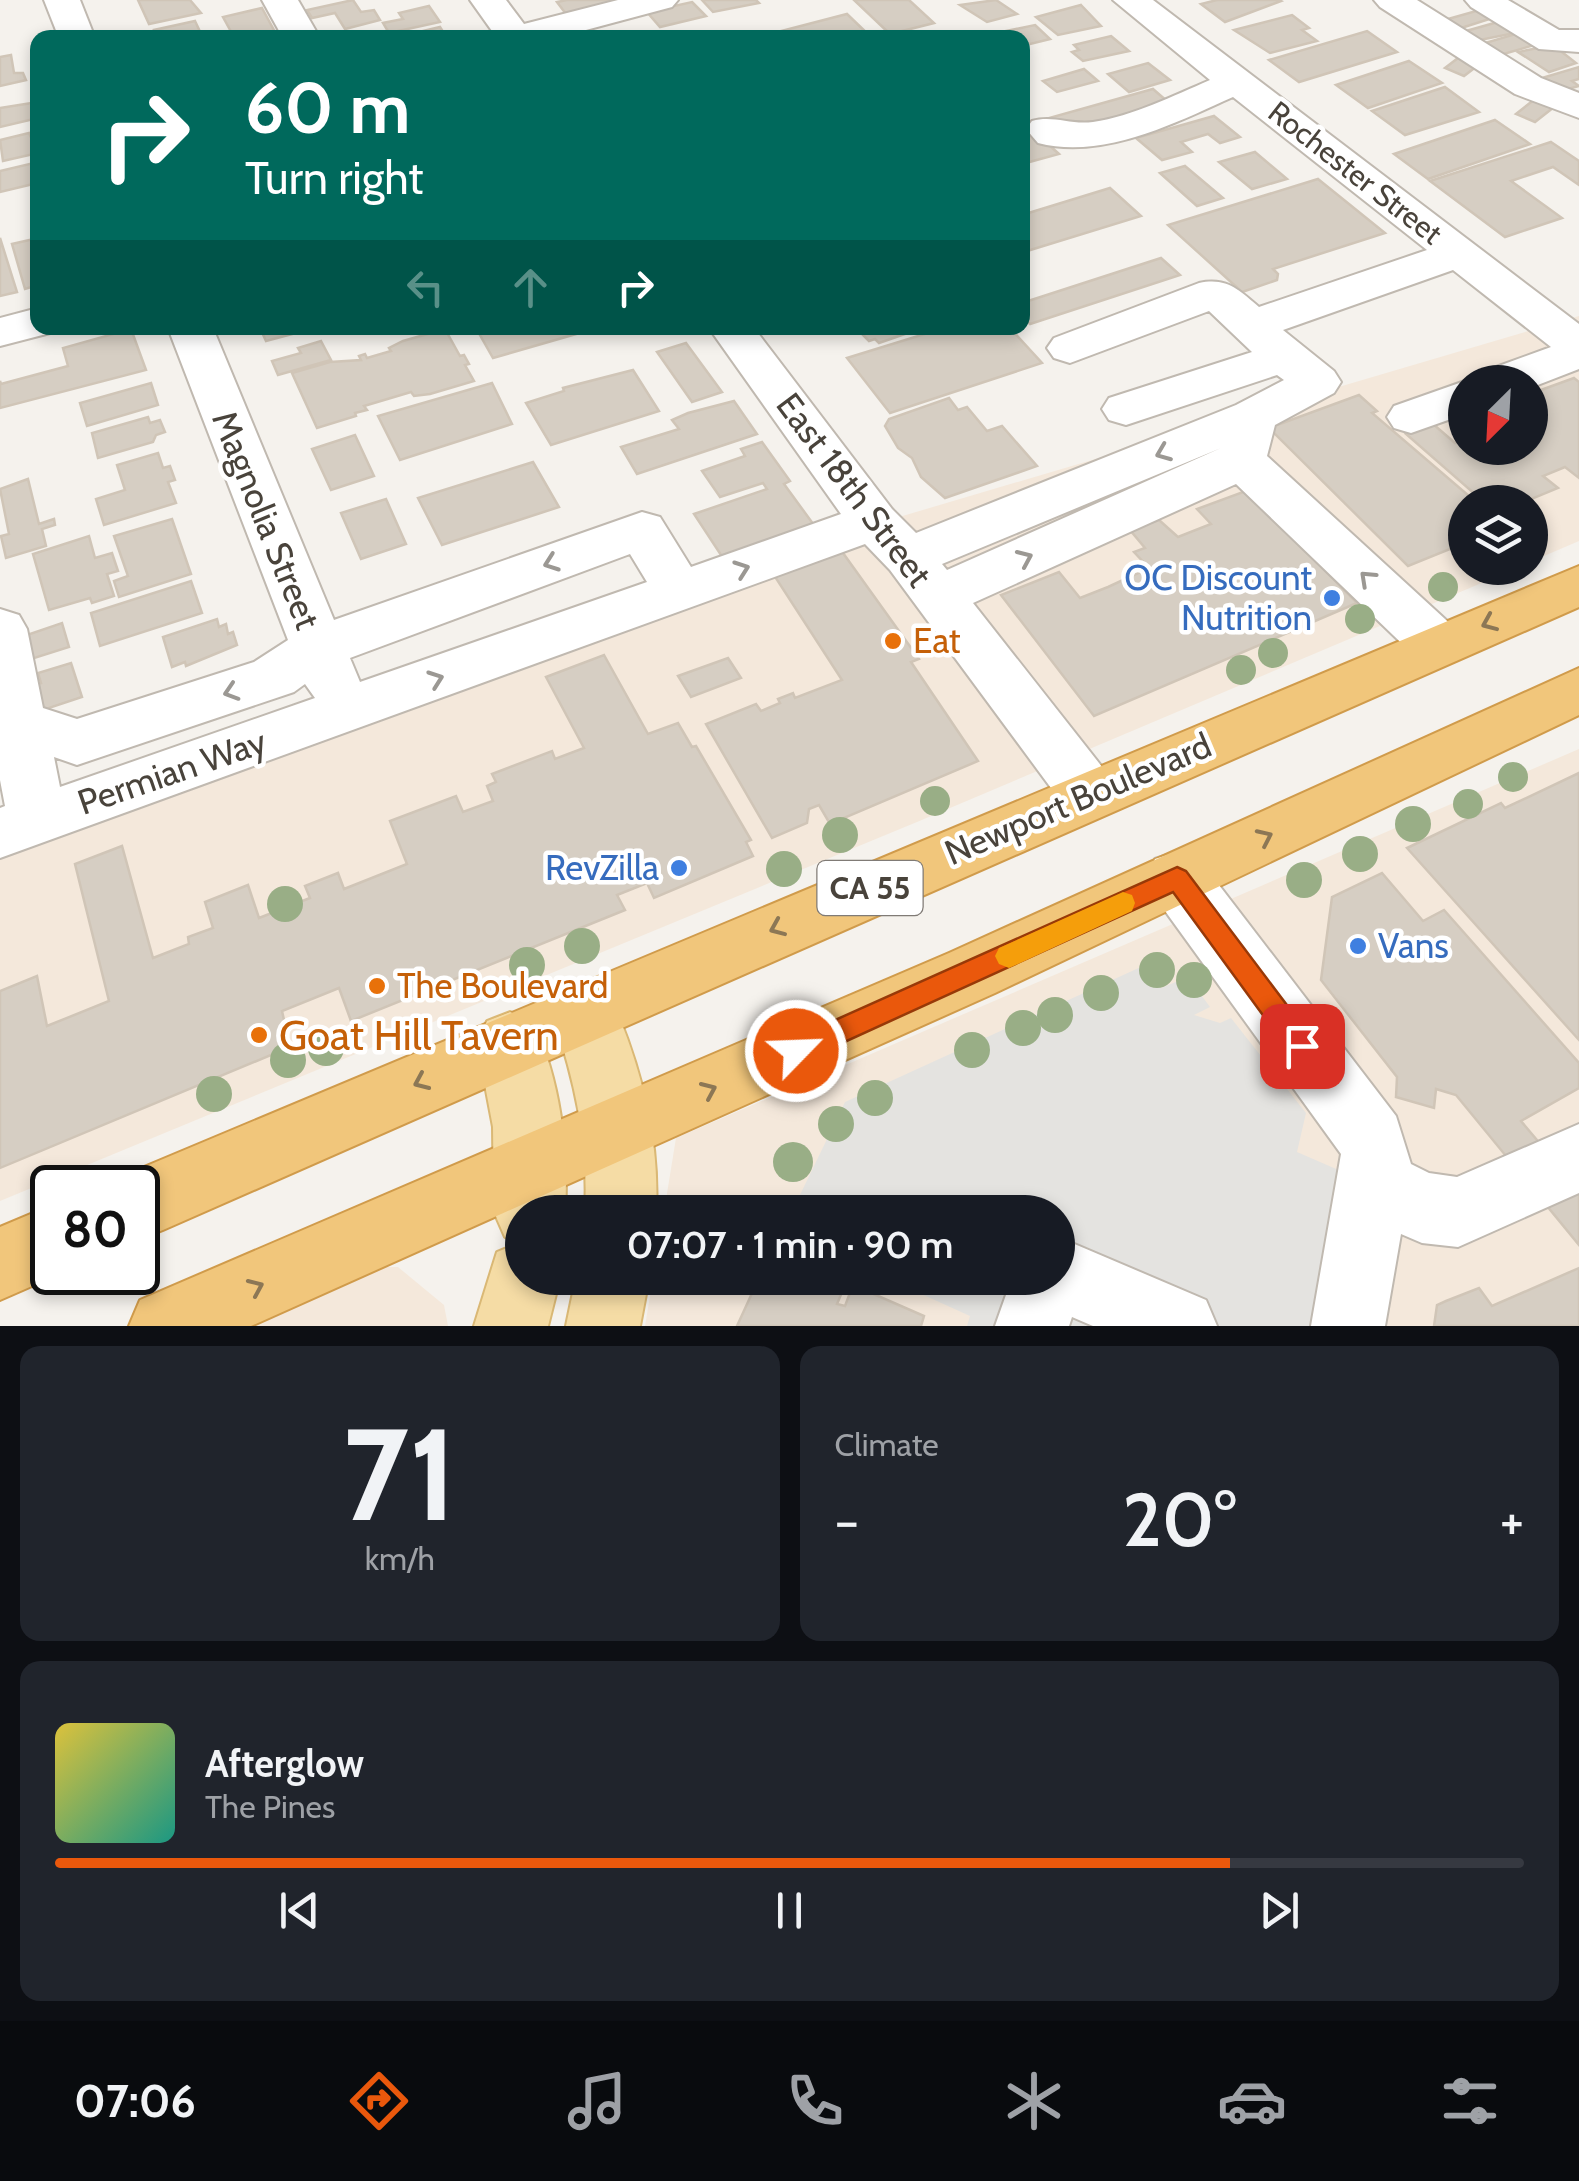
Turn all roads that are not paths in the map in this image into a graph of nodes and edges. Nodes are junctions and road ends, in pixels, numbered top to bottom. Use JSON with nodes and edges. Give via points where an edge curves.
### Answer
{"nodes":[{"id":1,"x":62,"y":0,"type":"edge"},
{"id":2,"x":280,"y":0,"type":"edge"},
{"id":3,"x":488,"y":0,"type":"edge"},
{"id":4,"x":660,"y":0,"type":"edge"},
{"id":5,"x":1131,"y":0,"type":"edge"},
{"id":6,"x":1392,"y":0,"type":"edge"},
{"id":7,"x":1483,"y":0,"type":"edge"},
{"id":8,"x":1575,"y":20,"type":"edge"},
{"id":9,"x":73,"y":30,"type":"edge"},
{"id":10,"x":297,"y":30,"type":"edge"},
{"id":11,"x":511,"y":30,"type":"edge"},
{"id":12,"x":543,"y":30,"type":"edge"},
{"id":13,"x":1237,"y":82,"type":"junction"},
{"id":14,"x":1579,"y":106,"type":"edge"},
{"id":15,"x":1046,"y":129,"type":"dead end"},
{"id":16,"x":1459,"y":253,"type":"junction"},
{"id":17,"x":30,"y":324,"type":"edge"},
{"id":18,"x":0,"y":332,"type":"edge"},
{"id":19,"x":193,"y":335,"type":"edge"},
{"id":20,"x":736,"y":335,"type":"edge"},
{"id":21,"x":1574,"y":337,"type":"edge"},
{"id":22,"x":1268,"y":341,"type":"junction"},
{"id":23,"x":1070,"y":348,"type":"dead end"},
{"id":24,"x":1529,"y":365,"type":"edge"},
{"id":25,"x":1448,"y":402,"type":"edge"},
{"id":26,"x":1126,"y":409,"type":"dead end"},
{"id":27,"x":1410,"y":417,"type":"dead end"},
{"id":28,"x":1248,"y":438,"type":"junction"},
{"id":29,"x":906,"y":559,"type":"junction"},
{"id":30,"x":1579,"y":585,"type":"edge"},
{"id":31,"x":679,"y":592,"type":"junction"},
{"id":32,"x":0,"y":630,"type":"edge"},
{"id":33,"x":1438,"y":645,"type":"junction"},
{"id":34,"x":317,"y":648,"type":"junction"},
{"id":35,"x":1579,"y":690,"type":"edge"},
{"id":36,"x":345,"y":712,"type":"junction"},
{"id":37,"x":11,"y":729,"type":"edge"},
{"id":38,"x":1090,"y":794,"type":"junction"},
{"id":39,"x":19,"y":826,"type":"edge"},
{"id":40,"x":1177,"y":878,"type":"junction"},
{"id":41,"x":584,"y":1010,"type":"junction"},
{"id":42,"x":510,"y":1042,"type":"junction"},
{"id":43,"x":620,"y":1129,"type":"junction"},
{"id":44,"x":1579,"y":1158,"type":"edge"},
{"id":45,"x":1374,"y":1182,"type":"junction"},
{"id":46,"x":532,"y":1189,"type":"edge"},
{"id":47,"x":160,"y":1195,"type":"edge"},
{"id":48,"x":621,"y":1195,"type":"edge"},
{"id":49,"x":30,"y":1251,"type":"edge"},
{"id":50,"x":0,"y":1264,"type":"edge"},
{"id":51,"x":1075,"y":1281,"type":"edge"},
{"id":52,"x":519,"y":1295,"type":"edge"},
{"id":53,"x":609,"y":1295,"type":"edge"},
{"id":54,"x":1042,"y":1295,"type":"edge"},
{"id":55,"x":166,"y":1326,"type":"edge"},
{"id":56,"x":511,"y":1326,"type":"edge"},
{"id":57,"x":603,"y":1326,"type":"edge"},
{"id":58,"x":1032,"y":1326,"type":"edge"},
{"id":59,"x":1180,"y":1326,"type":"edge"},
{"id":60,"x":1348,"y":1326,"type":"edge"}],
"edges":[{"from":1,"to":9,"type":"street"},
{"from":2,"to":10,"type":"street"},
{"from":3,"to":11,"type":"street"},
{"from":4,"to":12,"type":"street"},
{"from":5,"to":13,"type":"street","name":"Rochester Street"},
{"from":6,"to":14,"type":"street","via":[[1528,86]]},
{"from":7,"to":8,"type":"street","via":[[1552,41]]},
{"from":13,"to":15,"type":"street","via":[[1081,137],[1052,136]]},
{"from":13,"to":16,"type":"street","name":"Rochester Street"},
{"from":16,"to":21,"type":"street","name":"Rochester Street"},
{"from":16,"to":22,"type":"street"},
{"from":17,"to":18,"type":"street"},
{"from":19,"to":34,"type":"street","name":"Magnolia Street"},
{"from":20,"to":29,"type":"street","name":"East 18th Street"},
{"from":21,"to":24,"type":"street"},
{"from":22,"to":23,"type":"street","via":[[1215,292]]},
{"from":22,"to":26,"type":"street"},
{"from":22,"to":28,"type":"street","name":"Permian Way","via":[[1318,382]]},
{"from":25,"to":27,"type":"street"},
{"from":28,"to":29,"type":"street","name":"Permian Way"},
{"from":33,"to":28,"type":"street","one_way":true},
{"from":31,"to":29,"type":"street","name":"Permian Way","one_way":true},
{"from":29,"to":38,"type":"street","name":"East 18th Street"},
{"from":30,"to":33,"type":"highway","name":"Newport Boulevard","number":"CA 55","one_way":true},
{"from":31,"to":34,"type":"street","one_way":true,"via":[[642,530]]},
{"from":36,"to":31,"type":"street","name":"Permian Way","one_way":true},
{"from":32,"to":37,"type":"street"},
{"from":33,"to":38,"type":"highway","name":"Newport Boulevard","number":"CA 55"},
{"from":34,"to":36,"type":"street","name":"Magnolia Street"},
{"from":34,"to":37,"type":"street","one_way":true,"via":[[274,677],[77,742]]},
{"from":40,"to":35,"type":"highway","one_way":true},
{"from":36,"to":39,"type":"street","name":"Permian Way"},
{"from":37,"to":39,"type":"street"},
{"from":38,"to":41,"type":"highway","name":"Newport Boulevard","number":"CA 55","one_way":true},
{"from":43,"to":40,"type":"highway","one_way":true},
{"from":40,"to":45,"type":"street","via":[[1372,1140]]},
{"from":41,"to":42,"type":"highway","name":"Newport Boulevard","number":"CA 55"},
{"from":41,"to":43,"type":"main road"},
{"from":42,"to":46,"type":"main road","via":[[528,1113]]},
{"from":42,"to":47,"type":"highway","name":"Newport Boulevard","number":"CA 55","one_way":true},
{"from":43,"to":46,"type":"highway"},
{"from":43,"to":48,"type":"main road"},
{"from":44,"to":45,"type":"street","via":[[1458,1212],[1422,1208]]},
{"from":45,"to":60,"type":"street"},
{"from":55,"to":46,"type":"highway","one_way":true},
{"from":49,"to":50,"type":"highway"},
{"from":51,"to":59,"type":"street"},
{"from":52,"to":56,"type":"main road"},
{"from":53,"to":57,"type":"main road"},
{"from":54,"to":58,"type":"street"}]}
